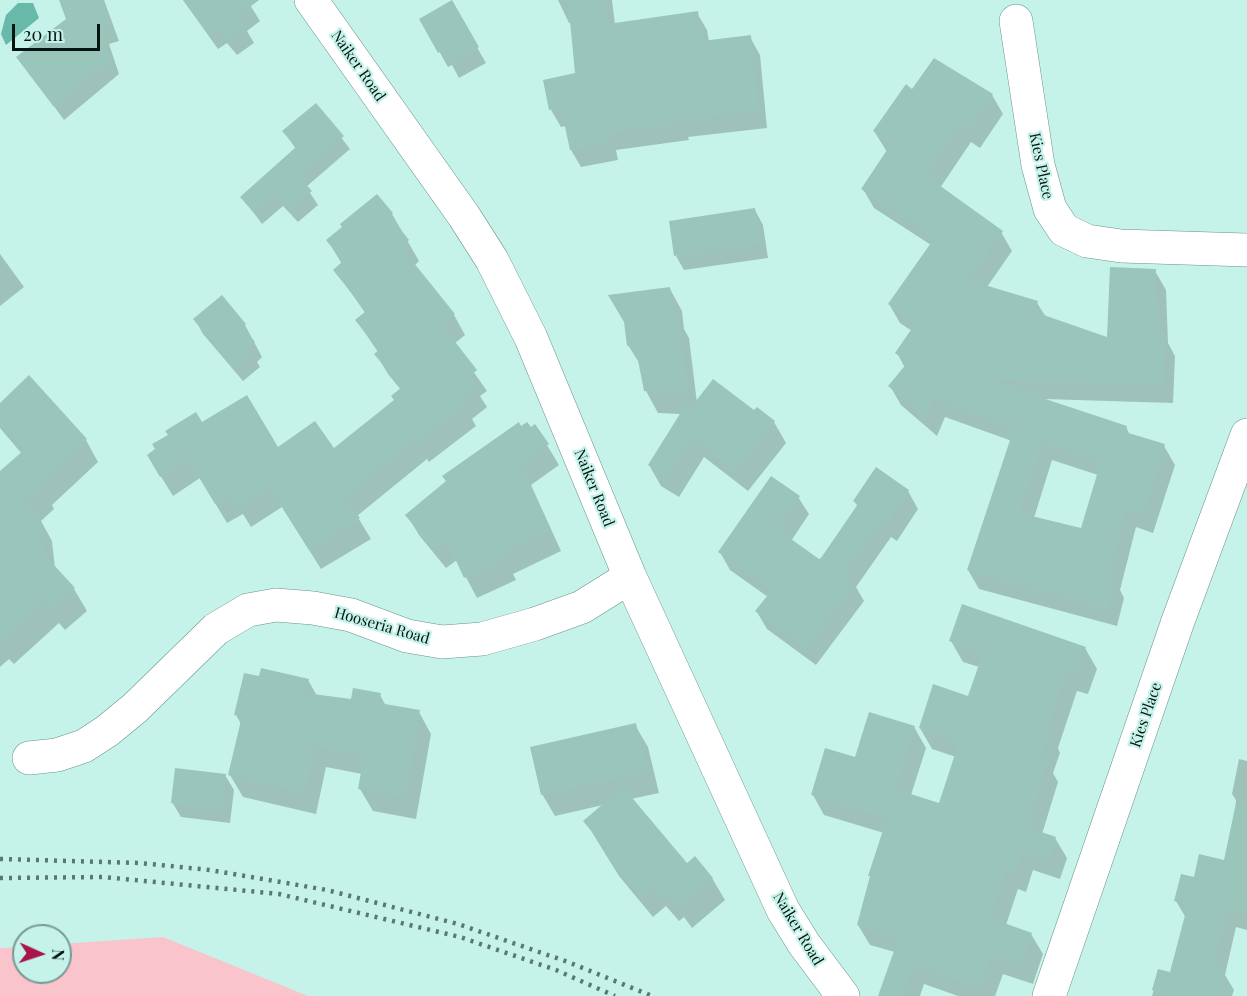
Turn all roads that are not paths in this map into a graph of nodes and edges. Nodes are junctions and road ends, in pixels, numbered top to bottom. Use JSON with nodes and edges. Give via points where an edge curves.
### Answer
{"nodes":[{"id":1,"x":310,"y":0,"type":"edge"},
{"id":2,"x":1017,"y":21,"type":"dead end"},
{"id":3,"x":1247,"y":250,"type":"edge"},
{"id":4,"x":1247,"y":435,"type":"edge"},
{"id":5,"x":630,"y":577,"type":"junction"},
{"id":6,"x":29,"y":758,"type":"dead end"},
{"id":7,"x":843,"y":996,"type":"edge"},
{"id":8,"x":1049,"y":996,"type":"edge"}],
"edges":[{"from":1,"to":5,"type":"street","name":"Naiker Road","via":[[492,260],[531,338]]},
{"from":2,"to":3,"type":"street","name":"Kies Place","via":[[1038,165],[1050,209],[1064,230],[1087,241],[1121,246]]},
{"from":4,"to":8,"type":"street","name":"Kies Place","via":[[1178,621]]},
{"from":5,"to":6,"type":"street","name":"Hooseria Road","via":[[582,607],[482,639],[442,642],[407,636],[351,615],[313,608],[276,605],[248,610],[216,629],[107,731],[84,746]]},
{"from":5,"to":7,"type":"street","name":"Naiker Road","via":[[783,910]]}]}
